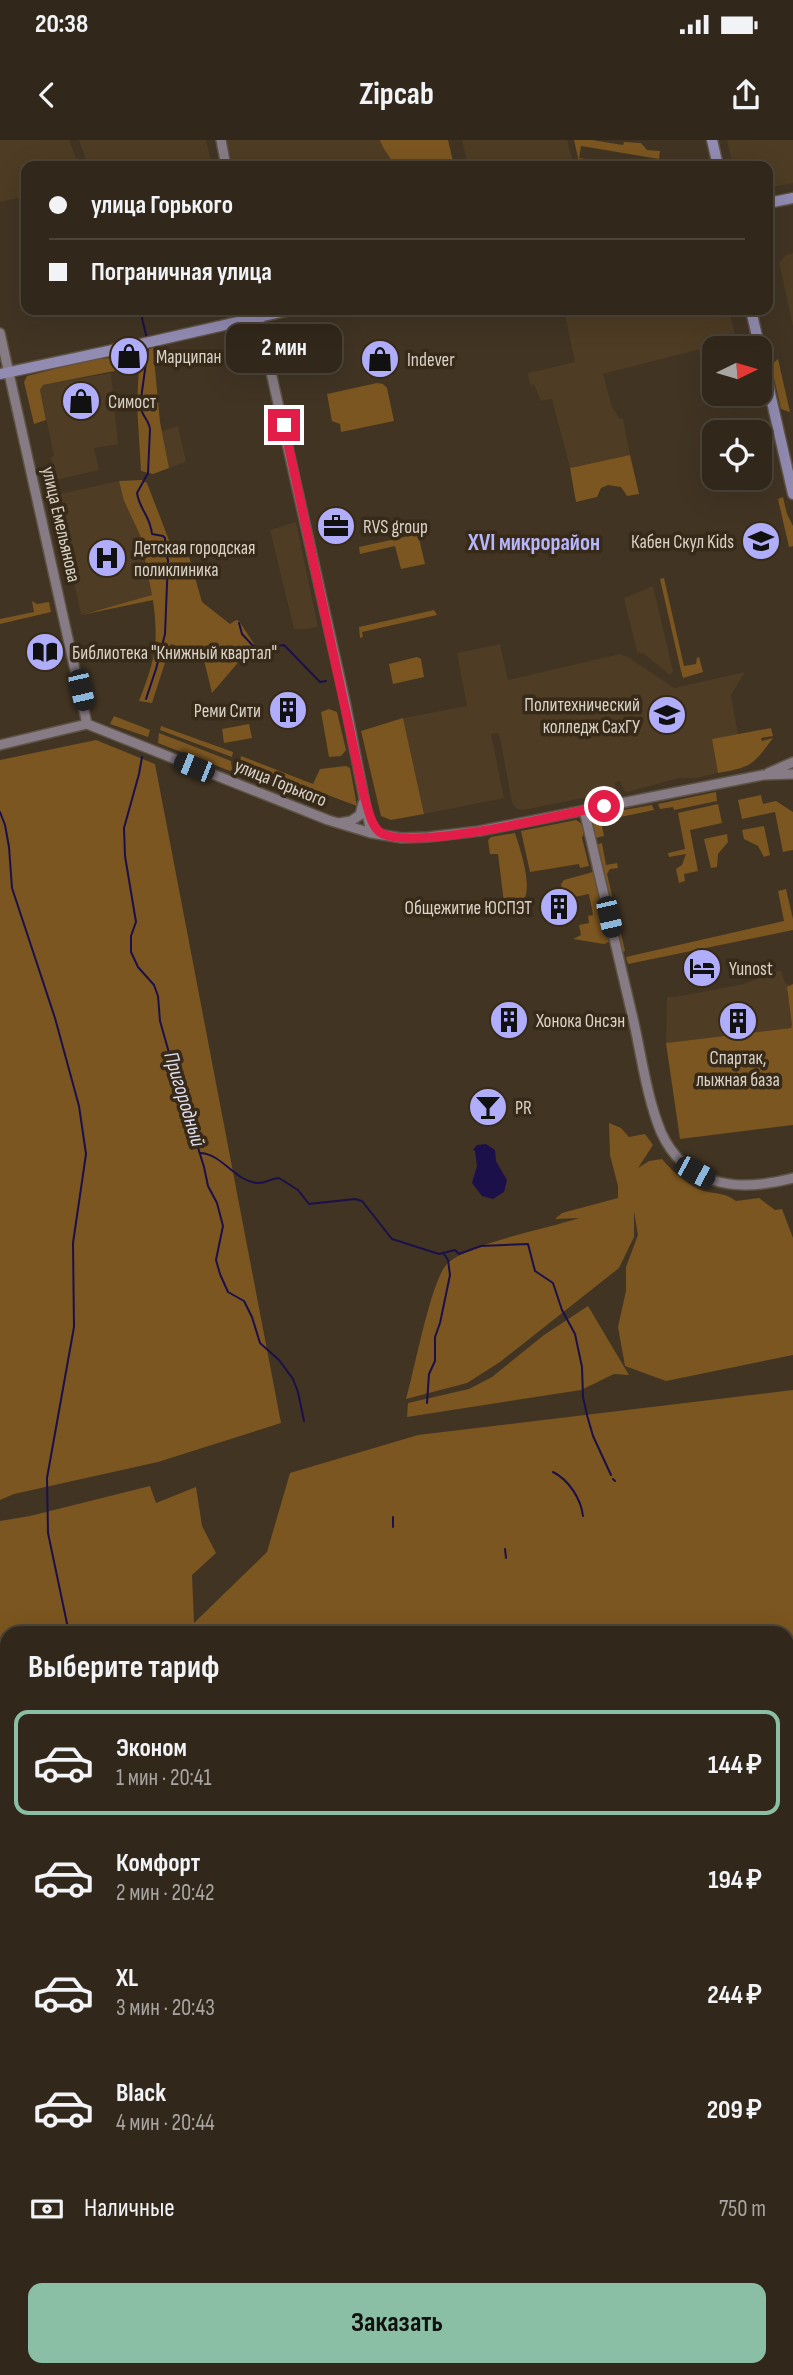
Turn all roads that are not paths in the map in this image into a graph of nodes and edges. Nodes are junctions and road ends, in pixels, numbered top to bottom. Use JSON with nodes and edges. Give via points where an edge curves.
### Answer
{"nodes":[{"id":1,"x":221,"y":140,"type":"edge"},
{"id":2,"x":712,"y":140,"type":"edge"},
{"id":3,"x":225,"y":161,"type":"edge"},
{"id":4,"x":717,"y":161,"type":"edge"},
{"id":5,"x":793,"y":198,"type":"edge"},
{"id":6,"x":773,"y":202,"type":"edge"},
{"id":7,"x":251,"y":315,"type":"edge"},
{"id":8,"x":258,"y":315,"type":"edge"},
{"id":9,"x":752,"y":315,"type":"edge"},
{"id":10,"x":0,"y":332,"type":"edge"},
{"id":11,"x":4,"y":373,"type":"edge"},
{"id":12,"x":793,"y":494,"type":"edge"},
{"id":13,"x":88,"y":724,"type":"junction"},
{"id":14,"x":0,"y":745,"type":"edge"},
{"id":15,"x":793,"y":761,"type":"edge"},
{"id":16,"x":793,"y":774,"type":"edge"},
{"id":17,"x":764,"y":775,"type":"junction"},
{"id":18,"x":364,"y":796,"type":"junction"},
{"id":19,"x":584,"y":810,"type":"junction"},
{"id":20,"x":338,"y":823,"type":"junction"},
{"id":21,"x":370,"y":833,"type":"junction"},
{"id":22,"x":382,"y":834,"type":"junction"},
{"id":23,"x":793,"y":1178,"type":"edge"}],
"edges":[{"from":1,"to":3,"type":"main road"},
{"from":2,"to":4,"type":"main road"},
{"from":5,"to":6,"type":"main road"},
{"from":7,"to":11,"type":"main road","via":[[147,343]]},
{"from":8,"to":18,"type":"main road"},
{"from":9,"to":12,"type":"main road"},
{"from":10,"to":11,"type":"main road","name":"улица Емельянова"},
{"from":11,"to":13,"type":"main road","name":"улица Емельянова"},
{"from":13,"to":14,"type":"main road"},
{"from":13,"to":20,"type":"main road","name":"улица Горького"},
{"from":15,"to":17,"type":"main road","name":"улица Горького"},
{"from":16,"to":17,"type":"main road","name":"улица Горького"},
{"from":17,"to":19,"type":"main road","name":"улица Горького"},
{"from":18,"to":20,"type":"main road","via":[[360,815]]},
{"from":18,"to":21,"type":"main road"},
{"from":18,"to":22,"type":"main road"},
{"from":19,"to":22,"type":"main road","name":"улица Горького","via":[[428,837]]},
{"from":19,"to":23,"type":"main road","via":[[648,1084],[668,1145],[682,1162],[709,1180],[738,1185]]},
{"from":20,"to":21,"type":"main road","name":"улица Горького"},
{"from":21,"to":22,"type":"main road","name":"улица Горького"}]}
